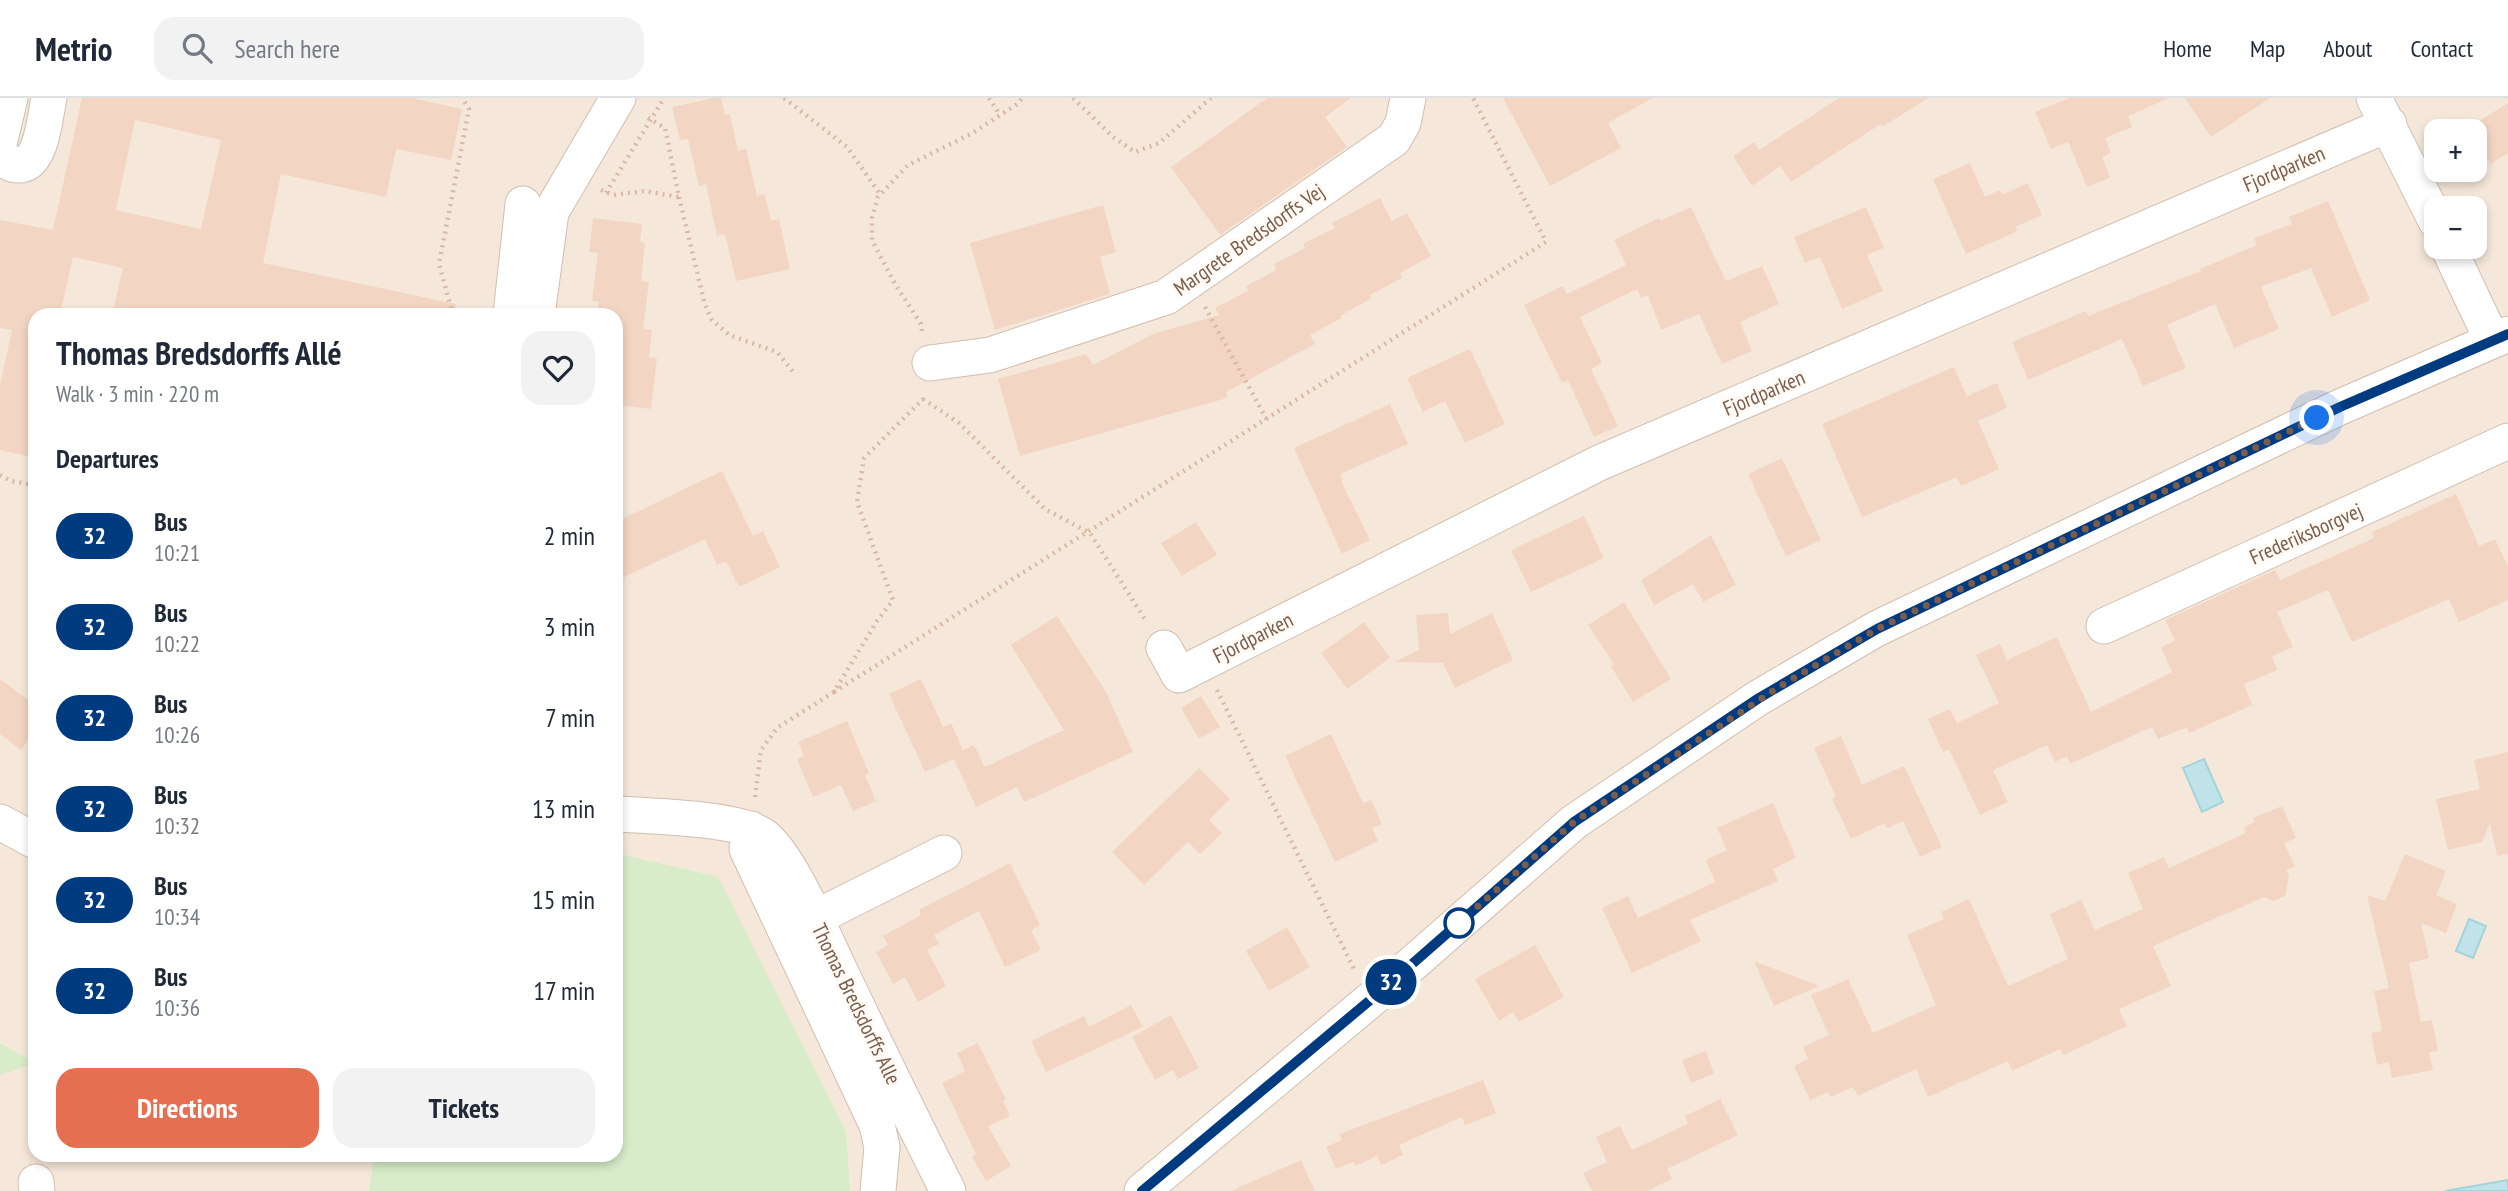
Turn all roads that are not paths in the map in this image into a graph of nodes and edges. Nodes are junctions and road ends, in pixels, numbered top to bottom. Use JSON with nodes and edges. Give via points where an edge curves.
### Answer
{"nodes":[{"id":1,"x":10,"y":98,"type":"edge"},
{"id":2,"x":49,"y":98,"type":"edge"},
{"id":3,"x":618,"y":98,"type":"edge"},
{"id":4,"x":1408,"y":98,"type":"edge"},
{"id":5,"x":2381,"y":111,"type":"edge"},
{"id":6,"x":0,"y":140,"type":"edge"},
{"id":7,"x":0,"y":151,"type":"edge"},
{"id":8,"x":2424,"y":197,"type":"edge"},
{"id":9,"x":523,"y":204,"type":"dead end"},
{"id":10,"x":2455,"y":259,"type":"edge"},
{"id":11,"x":512,"y":308,"type":"edge"},
{"id":12,"x":538,"y":308,"type":"edge"},
{"id":13,"x":2500,"y":337,"type":"edge"},
{"id":14,"x":930,"y":363,"type":"road end"},
{"id":15,"x":2508,"y":441,"type":"edge"},
{"id":16,"x":2104,"y":626,"type":"dead end"},
{"id":17,"x":1164,"y":648,"type":"road end"},
{"id":18,"x":623,"y":815,"type":"edge"},
{"id":19,"x":0,"y":822,"type":"edge"},
{"id":20,"x":28,"y":837,"type":"edge"},
{"id":21,"x":944,"y":853,"type":"dead end"},
{"id":22,"x":800,"y":925,"type":"junction"},
{"id":23,"x":882,"y":1095,"type":"junction"},
{"id":24,"x":878,"y":1191,"type":"edge"},
{"id":25,"x":948,"y":1191,"type":"edge"},
{"id":26,"x":1142,"y":1191,"type":"edge"}],
"edges":[{"from":1,"to":6,"type":"street"},
{"from":2,"to":7,"type":"street","via":[[36,155],[16,166],[4,160]]},
{"from":3,"to":12,"type":"street","via":[[551,212]]},
{"from":4,"to":14,"type":"street","name":"Margrete Bredsdorffs Vej","via":[[1394,139],[1167,298],[990,355]]},
{"from":5,"to":8,"type":"street"},
{"from":5,"to":17,"type":"street","name":"Fjordparken","via":[[1599,463],[1179,675]]},
{"from":9,"to":11,"type":"street"},
{"from":10,"to":13,"type":"street"},
{"from":13,"to":26,"type":"street","via":[[2340,407],[1877,629],[1770,691],[1574,822]]},
{"from":15,"to":16,"type":"street","name":"Frederiksborgvej"},
{"from":18,"to":22,"type":"street","name":"Thomas Bredsdorffs Alle","via":[[751,830],[773,843],[782,856]]},
{"from":19,"to":20,"type":"street"},
{"from":21,"to":22,"type":"street"},
{"from":22,"to":23,"type":"street","name":"Thomas Bredsdorffs Alle"},
{"from":23,"to":24,"type":"street","name":"Thomas Bredsdorffs Alle","via":[[877,1125],[882,1147]]},
{"from":23,"to":25,"type":"street","name":"Thomas Bredsdorffs Alle"}]}
